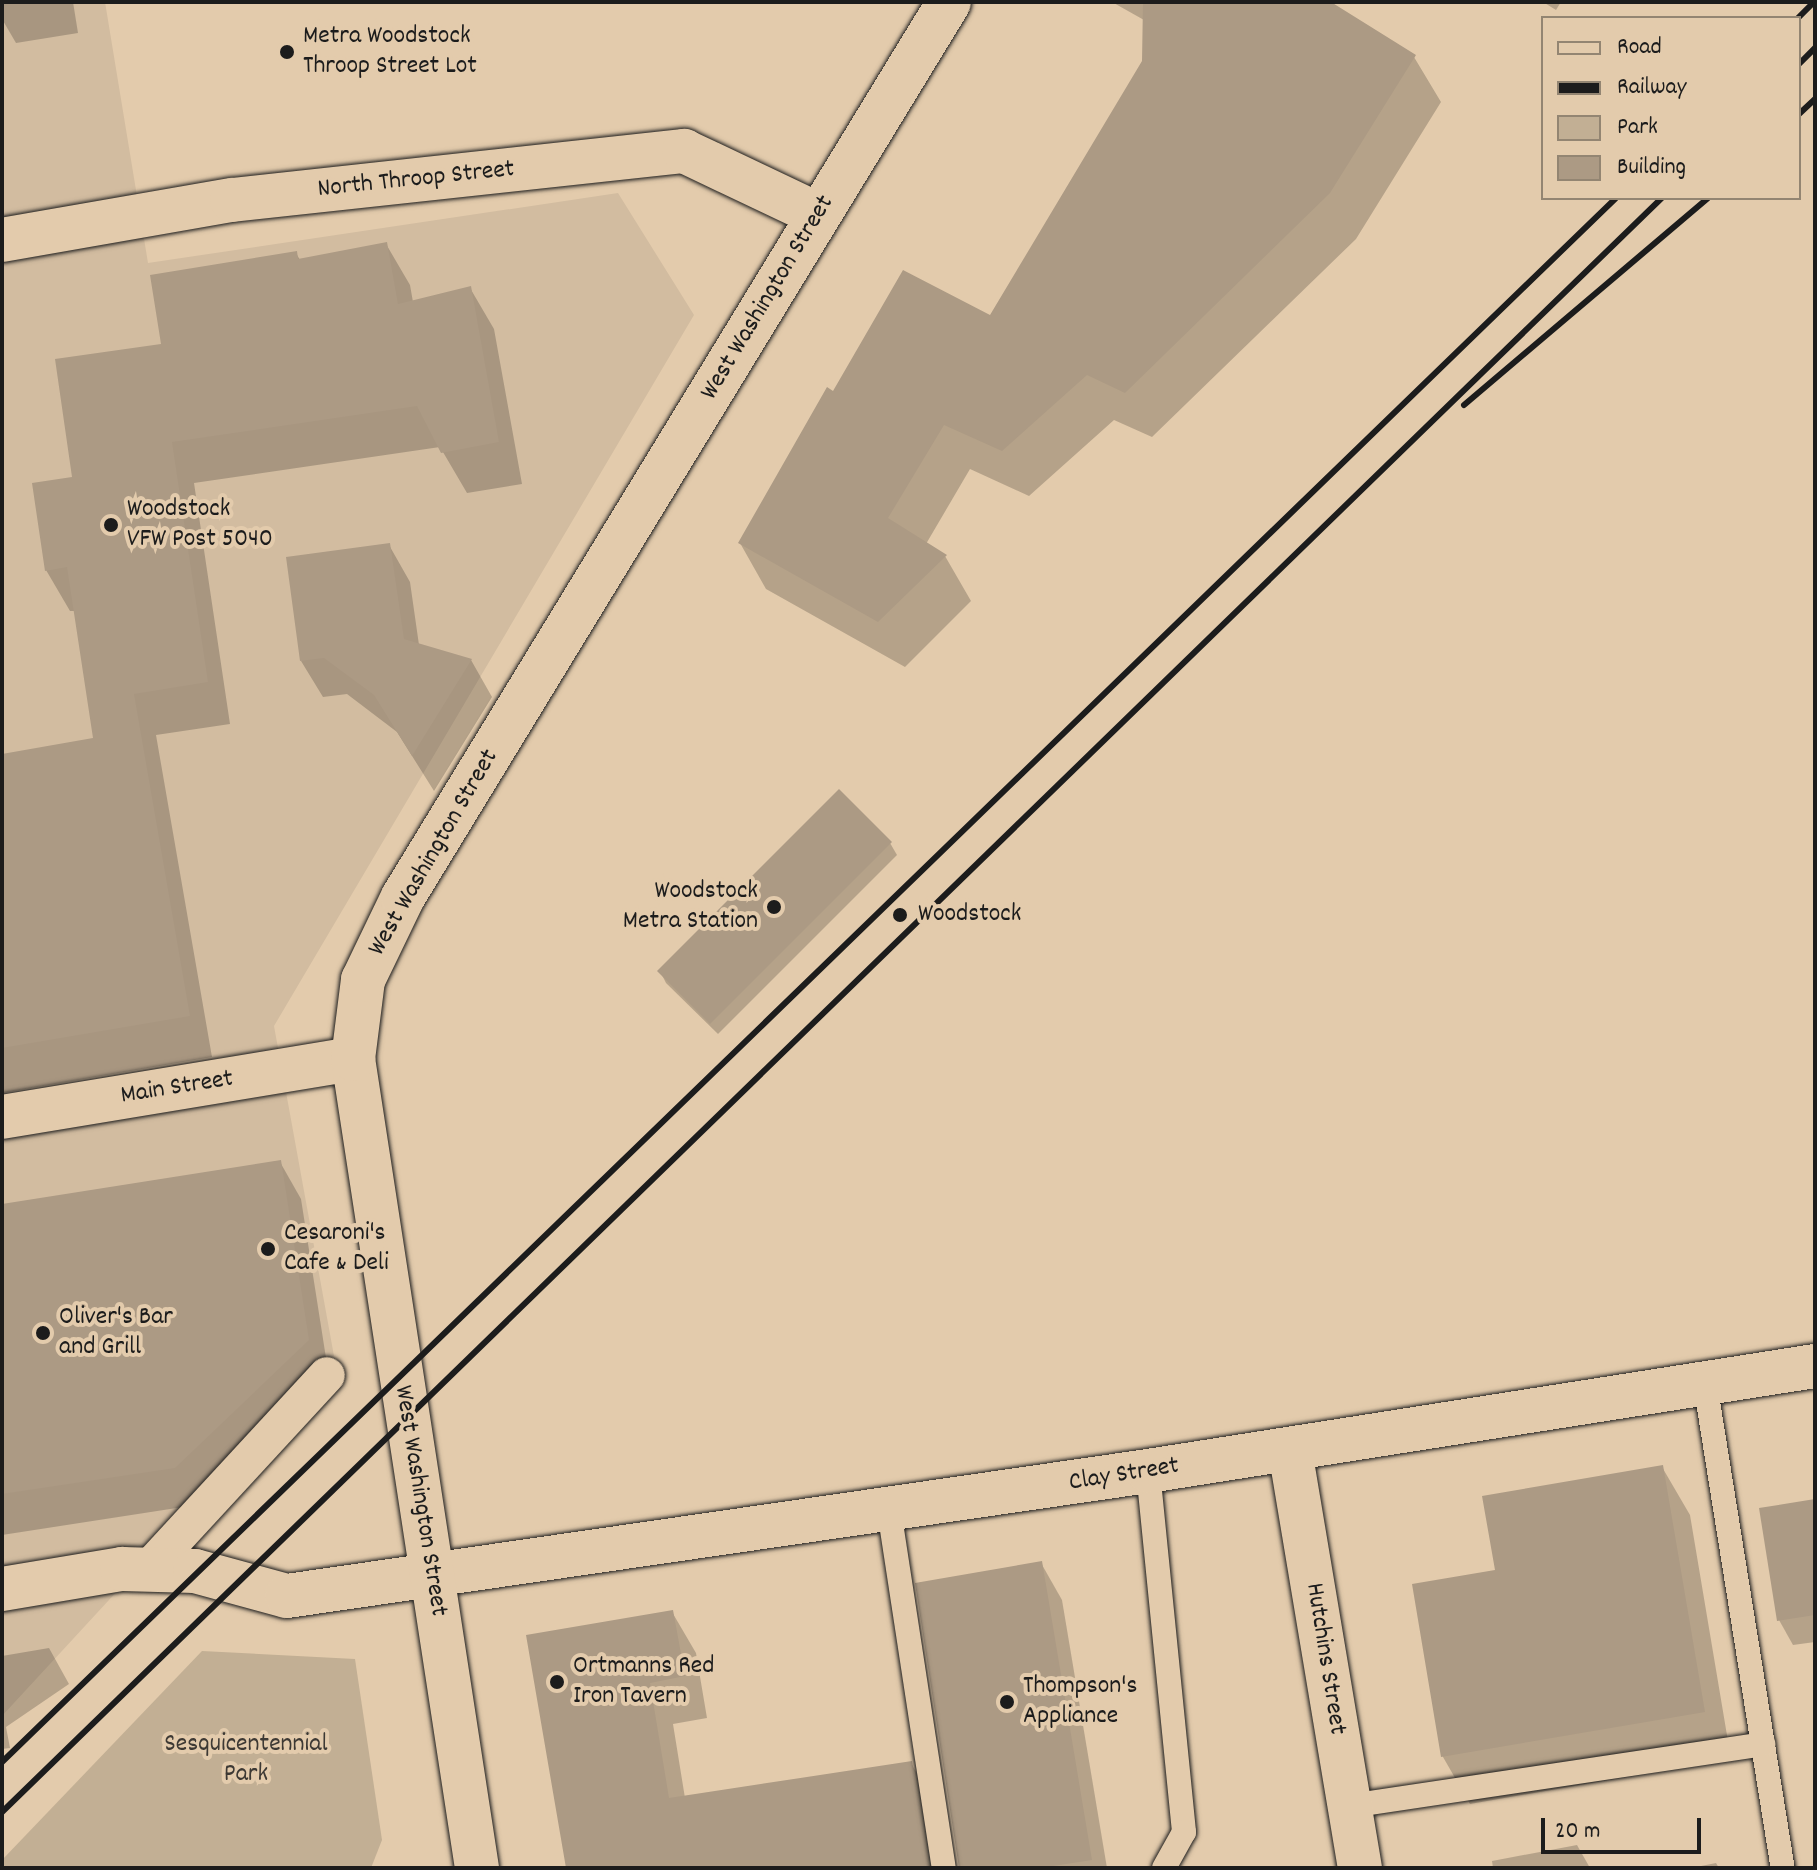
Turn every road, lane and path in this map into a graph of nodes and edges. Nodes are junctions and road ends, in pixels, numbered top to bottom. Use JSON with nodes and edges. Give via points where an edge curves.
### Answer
{"nodes":[{"id":1,"x":949,"y":2,"type":"edge"},
{"id":2,"x":819,"y":215,"type":"junction"},
{"id":3,"x":2,"y":240,"type":"edge"},
{"id":4,"x":353,"y":1059,"type":"junction"},
{"id":5,"x":2,"y":1117,"type":"edge"},
{"id":6,"x":1815,"y":1366,"type":"edge"},
{"id":7,"x":327,"y":1375,"type":"dead end"},
{"id":8,"x":1705,"y":1383,"type":"junction"},
{"id":9,"x":1290,"y":1450,"type":"junction"},
{"id":10,"x":1148,"y":1471,"type":"junction"},
{"id":11,"x":889,"y":1510,"type":"junction"},
{"id":12,"x":147,"y":1570,"type":"junction"},
{"id":13,"x":432,"y":1577,"type":"junction"},
{"id":14,"x":2,"y":1589,"type":"edge"},
{"id":15,"x":1763,"y":1744,"type":"junction"},
{"id":16,"x":1349,"y":1806,"type":"junction"},
{"id":17,"x":477,"y":1868,"type":"edge"},
{"id":18,"x":944,"y":1868,"type":"edge"},
{"id":19,"x":1164,"y":1868,"type":"edge"},
{"id":20,"x":1360,"y":1868,"type":"edge"},
{"id":21,"x":1783,"y":1868,"type":"edge"}],
"edges":[{"from":1,"to":2,"type":"street","name":"West Washington Street"},
{"from":2,"to":3,"type":"street","name":"North Throop Street","via":[[684,151],[232,200]]},
{"from":2,"to":4,"type":"street","name":"West Washington Street","via":[[403,897],[363,980]]},
{"from":4,"to":5,"type":"street","name":"Main Street"},
{"from":4,"to":13,"type":"street","name":"West Washington Street"},
{"from":6,"to":8,"type":"street","name":"Clay Street"},
{"from":7,"to":12,"type":"street"},
{"from":8,"to":9,"type":"street","name":"Clay Street"},
{"from":8,"to":15,"type":"lane"},
{"from":9,"to":10,"type":"street","name":"Clay Street"},
{"from":9,"to":16,"type":"street","name":"Hutchins Street"},
{"from":10,"to":11,"type":"street","name":"Clay Street"},
{"from":10,"to":19,"type":"lane","via":[[1184,1832]]},
{"from":11,"to":13,"type":"street","name":"Clay Street"},
{"from":11,"to":18,"type":"lane"},
{"from":12,"to":13,"type":"street","name":"Clay Street","via":[[195,1571],[287,1596]]},
{"from":12,"to":14,"type":"street","name":"Clay Street"},
{"from":13,"to":17,"type":"street","name":"West Washington Street"},
{"from":15,"to":16,"type":"lane"},
{"from":15,"to":21,"type":"lane"},
{"from":16,"to":20,"type":"street","name":"Hutchins Street"}]}
